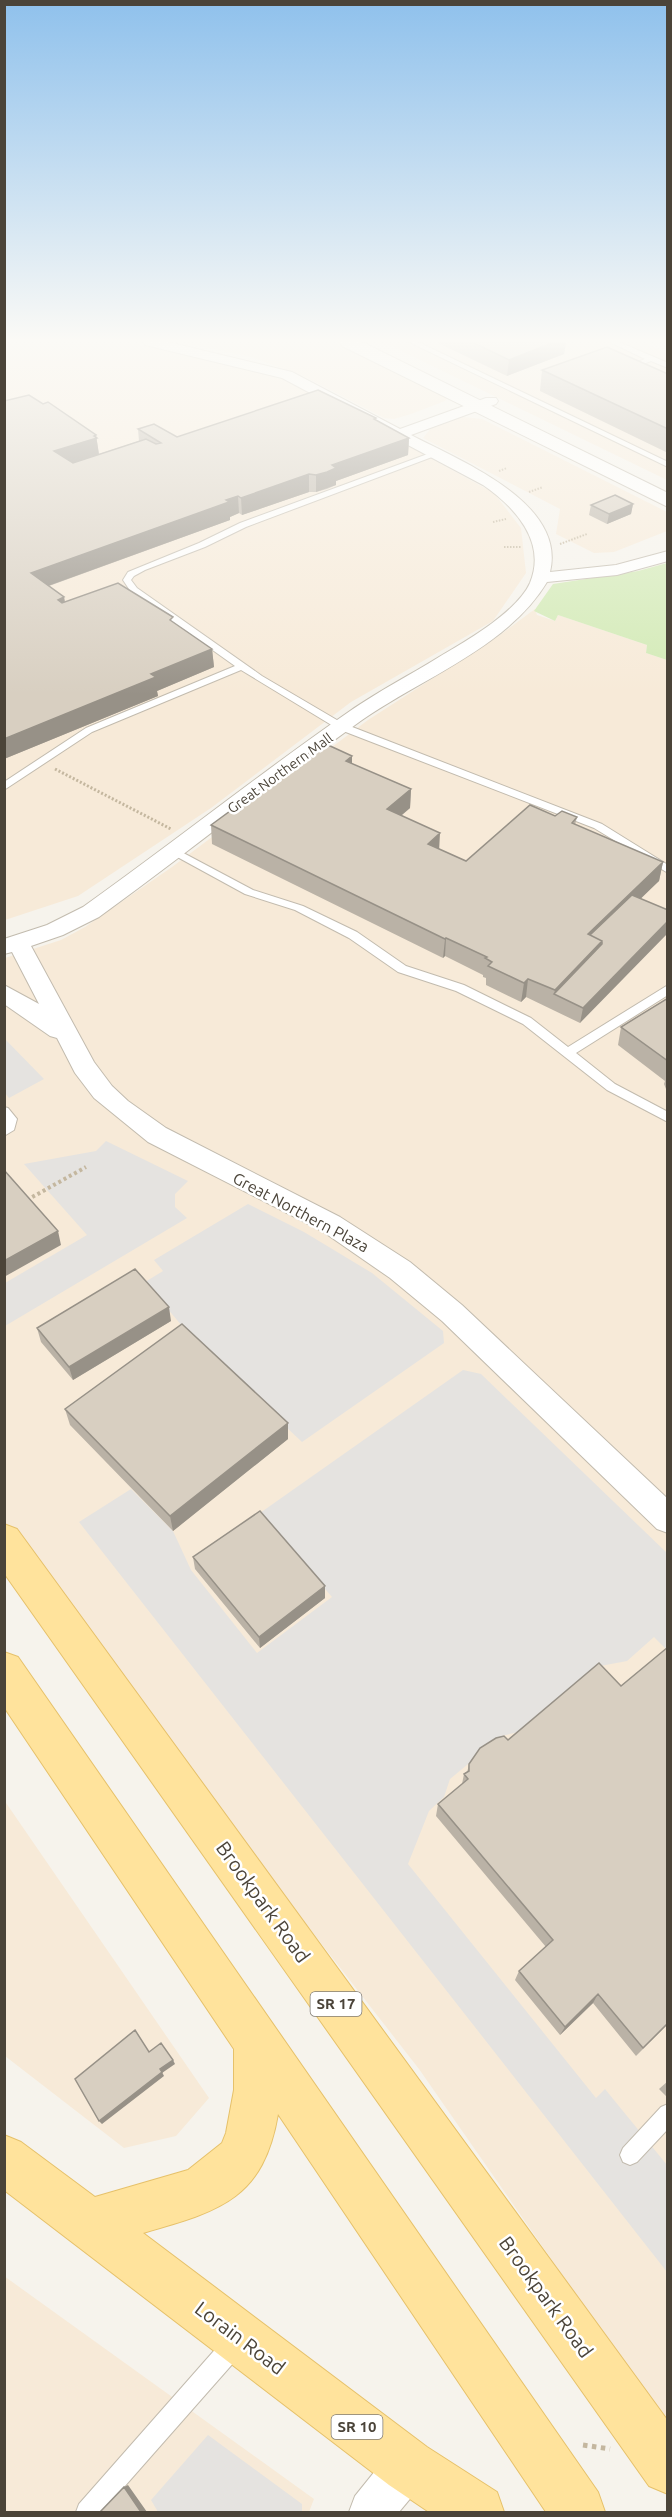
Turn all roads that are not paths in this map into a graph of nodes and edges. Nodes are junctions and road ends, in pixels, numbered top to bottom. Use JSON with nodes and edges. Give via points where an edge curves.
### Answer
{"nodes":[{"id":1,"x":421,"y":459,"type":"edge"},
{"id":2,"x":446,"y":459,"type":"edge"},
{"id":3,"x":589,"y":459,"type":"edge"},
{"id":4,"x":608,"y":459,"type":"edge"},
{"id":5,"x":668,"y":487,"type":"edge"},
{"id":6,"x":668,"y":501,"type":"edge"},
{"id":7,"x":668,"y":540,"type":"edge"},
{"id":8,"x":668,"y":556,"type":"edge"},
{"id":9,"x":541,"y":572,"type":"junction"},
{"id":10,"x":242,"y":666,"type":"junction"},
{"id":11,"x":342,"y":727,"type":"junction"},
{"id":12,"x":4,"y":787,"type":"edge"},
{"id":13,"x":174,"y":851,"type":"junction"},
{"id":14,"x":668,"y":870,"type":"edge"},
{"id":15,"x":11,"y":945,"type":"edge"},
{"id":16,"x":668,"y":989,"type":"edge"},
{"id":17,"x":4,"y":993,"type":"edge"},
{"id":18,"x":66,"y":1036,"type":"junction"},
{"id":19,"x":568,"y":1052,"type":"junction"},
{"id":20,"x":4,"y":1111,"type":"edge"},
{"id":21,"x":668,"y":1118,"type":"edge"},
{"id":22,"x":4,"y":1132,"type":"edge"},
{"id":23,"x":668,"y":1519,"type":"edge"},
{"id":24,"x":4,"y":1541,"type":"edge"},
{"id":25,"x":4,"y":1671,"type":"edge"},
{"id":26,"x":258,"y":2043,"type":"junction"},
{"id":27,"x":668,"y":2114,"type":"edge"},
{"id":28,"x":630,"y":2155,"type":"dead end"},
{"id":29,"x":4,"y":2159,"type":"edge"},
{"id":30,"x":89,"y":2224,"type":"junction"},
{"id":31,"x":240,"y":2337,"type":"junction"},
{"id":32,"x":408,"y":2466,"type":"junction"},
{"id":33,"x":668,"y":2467,"type":"edge"},
{"id":34,"x":87,"y":2512,"type":"edge"},
{"id":35,"x":371,"y":2512,"type":"edge"},
{"id":36,"x":477,"y":2512,"type":"edge"},
{"id":37,"x":578,"y":2512,"type":"edge"}],
"edges":[{"from":1,"to":10,"type":"lane","via":[[243,525],[129,577],[128,583],[134,590]]},
{"from":2,"to":9,"type":"street","via":[[502,490],[520,507],[538,534]]},
{"from":3,"to":6,"type":"street"},
{"from":4,"to":5,"type":"street"},
{"from":7,"to":9,"type":"street","via":[[620,557]]},
{"from":8,"to":9,"type":"street","via":[[618,570]]},
{"from":9,"to":11,"type":"street","name":"Great Northern Mall","via":[[526,601],[498,626]]},
{"from":10,"to":11,"type":"lane"},
{"from":10,"to":12,"type":"lane","via":[[95,727]]},
{"from":11,"to":13,"type":"street","name":"Great Northern Mall"},
{"from":11,"to":14,"type":"lane","via":[[598,826]]},
{"from":13,"to":15,"type":"street","name":"Great Northern Mall","via":[[91,912]]},
{"from":13,"to":19,"type":"lane","via":[[249,892],[299,908],[362,939],[402,969],[454,986],[527,1021]]},
{"from":15,"to":18,"type":"street","name":"Great Northern Plaza"},
{"from":16,"to":19,"type":"lane"},
{"from":17,"to":18,"type":"street","name":"Great Northern Plaza"},
{"from":18,"to":23,"type":"street","name":"Great Northern Plaza","via":[[103,1092],[147,1128],[351,1236],[425,1289]]},
{"from":19,"to":21,"type":"lane","via":[[610,1087]]},
{"from":20,"to":22,"type":"lane","via":[[11,1119]]},
{"from":24,"to":33,"type":"main road","name":"Brookpark Road","number":"SR 17"},
{"from":25,"to":26,"type":"main road"},
{"from":26,"to":30,"type":"main road","via":[[258,2090],[250,2135],[239,2160],[201,2191]]},
{"from":26,"to":37,"type":"main road"},
{"from":27,"to":28,"type":"lane"},
{"from":29,"to":30,"type":"main road","name":"Lorain Road","number":"SR 10"},
{"from":30,"to":31,"type":"main road","name":"Lorain Road","number":"SR 10"},
{"from":31,"to":32,"type":"main road","name":"Lorain Road","number":"SR 10"},
{"from":31,"to":34,"type":"lane"},
{"from":32,"to":35,"type":"street"},
{"from":32,"to":36,"type":"main road","name":"Lorain Road","number":"SR 10"}]}
